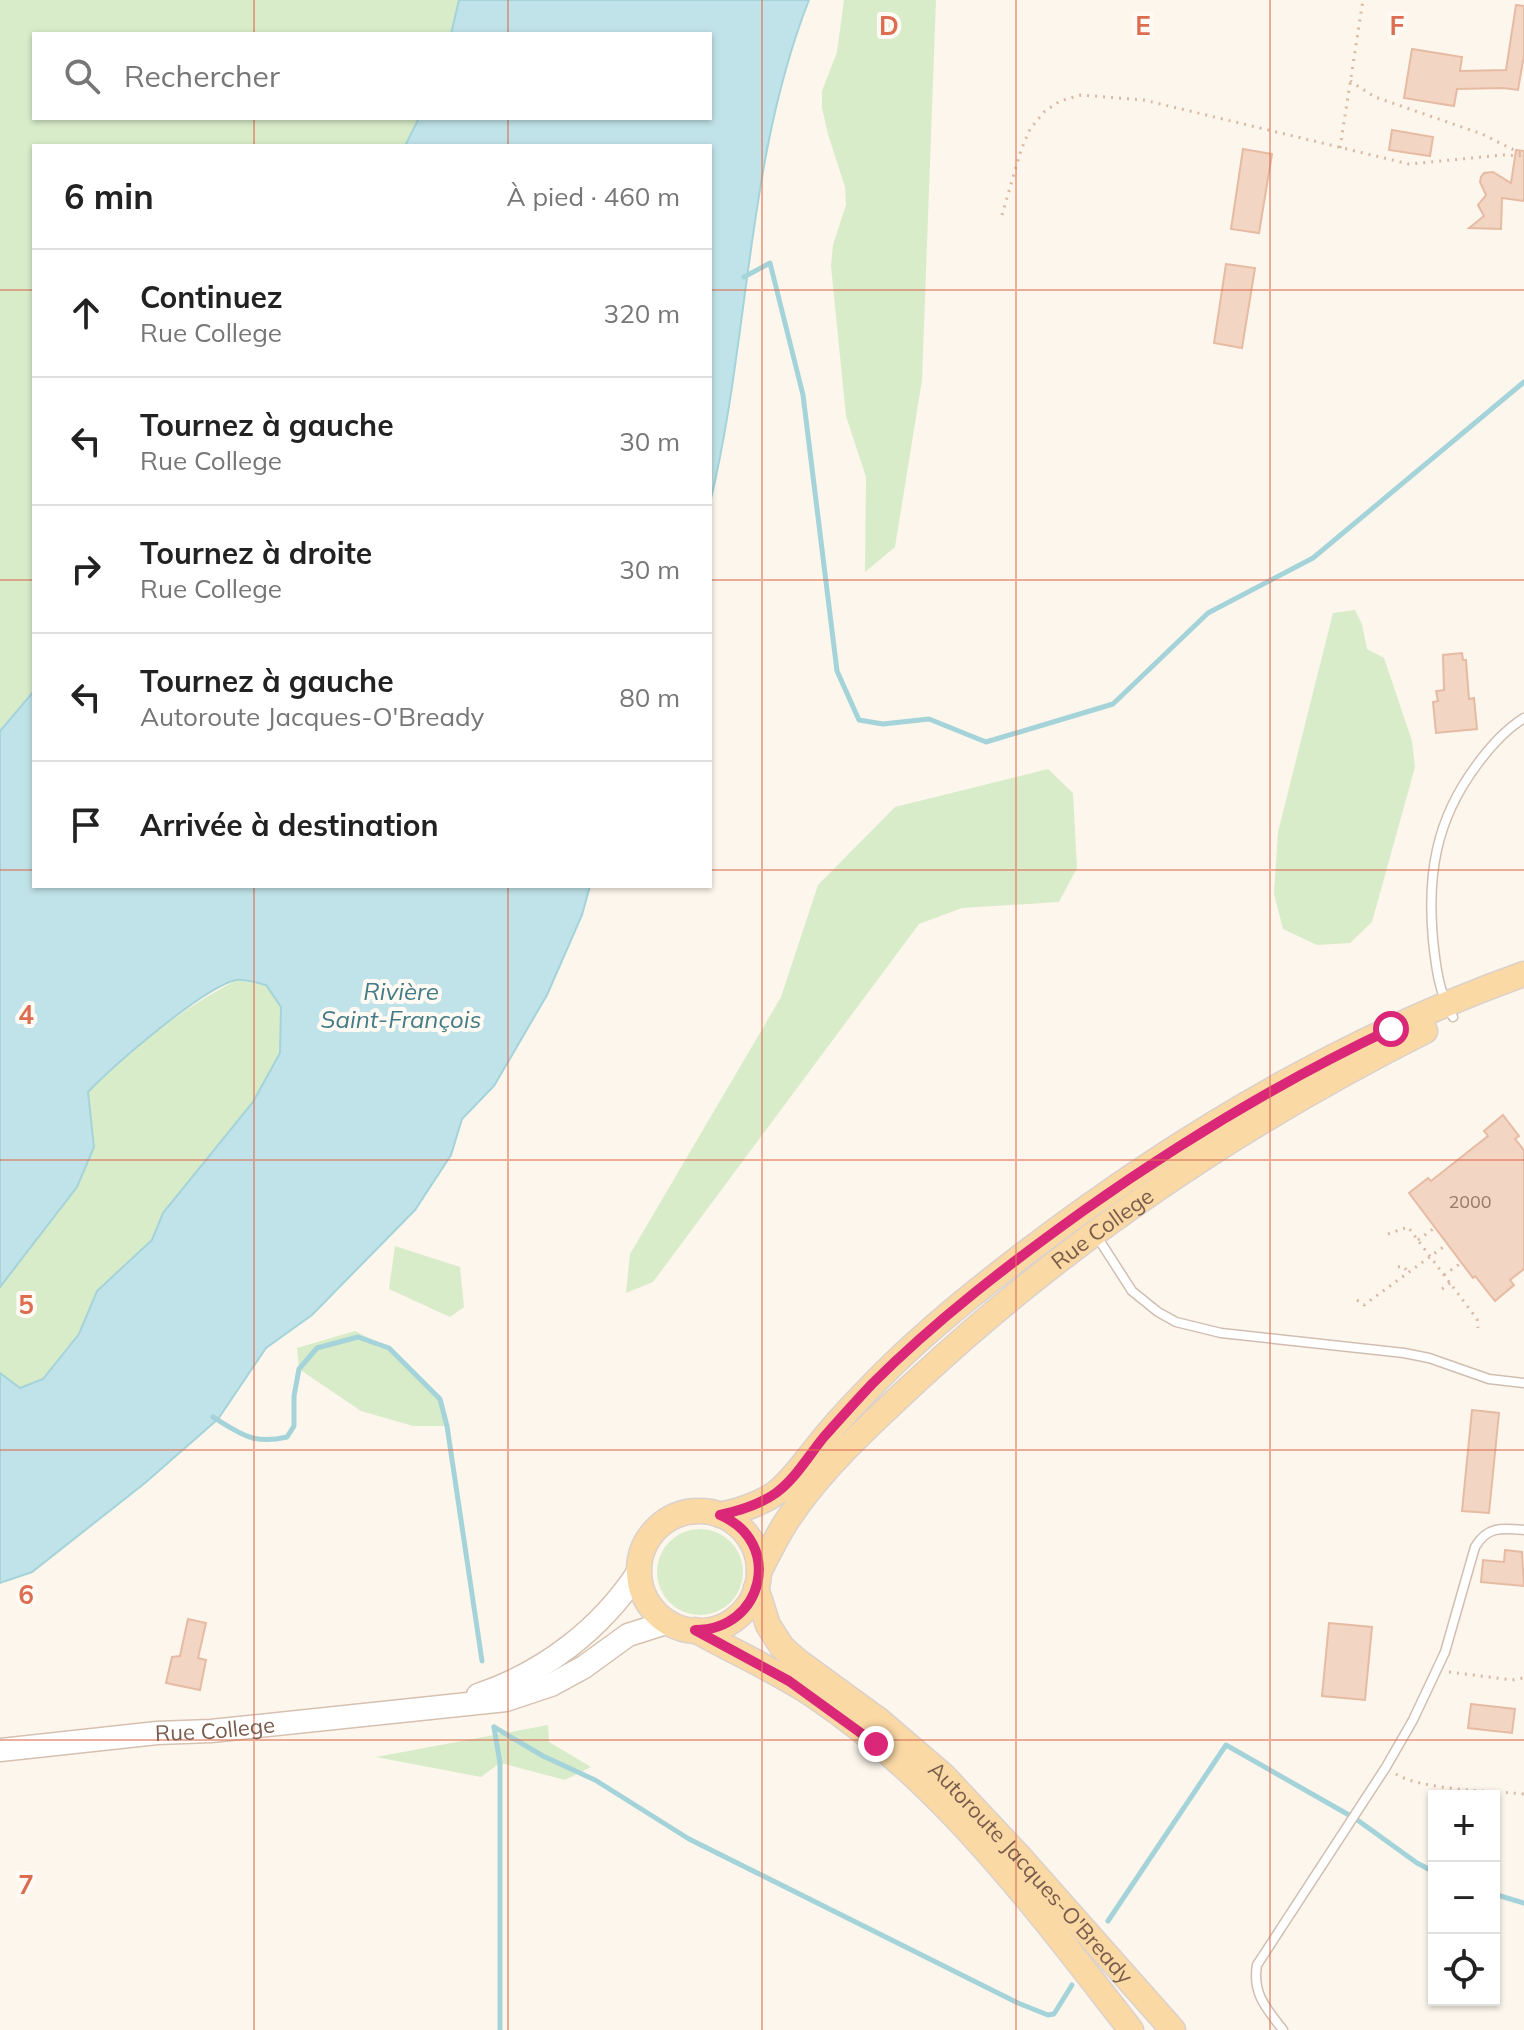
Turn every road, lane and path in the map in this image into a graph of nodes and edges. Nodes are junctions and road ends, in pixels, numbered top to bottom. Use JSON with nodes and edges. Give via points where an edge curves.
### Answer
{"nodes":[{"id":1,"x":1363,"y":0,"type":"edge"},
{"id":2,"x":1350,"y":81,"type":"junction"},
{"id":3,"x":1340,"y":148,"type":"junction"},
{"id":4,"x":1524,"y":156,"type":"edge"},
{"id":5,"x":1002,"y":215,"type":"dead end"},
{"id":6,"x":1524,"y":718,"type":"edge"},
{"id":7,"x":1524,"y":974,"type":"edge"},
{"id":8,"x":1524,"y":982,"type":"edge"},
{"id":9,"x":1449,"y":1011,"type":"junction"},
{"id":10,"x":1433,"y":1229,"type":"dead end"},
{"id":11,"x":1094,"y":1232,"type":"junction"},
{"id":12,"x":1388,"y":1234,"type":"dead end"},
{"id":13,"x":1418,"y":1240,"type":"junction"},
{"id":14,"x":1446,"y":1245,"type":"dead end"},
{"id":15,"x":1431,"y":1256,"type":"junction"},
{"id":16,"x":1461,"y":1263,"type":"dead end"},
{"id":17,"x":1398,"y":1267,"type":"dead end"},
{"id":18,"x":1409,"y":1273,"type":"junction"},
{"id":19,"x":1444,"y":1275,"type":"junction"},
{"id":20,"x":1450,"y":1283,"type":"junction"},
{"id":21,"x":1442,"y":1289,"type":"dead end"},
{"id":22,"x":1357,"y":1300,"type":"dead end"},
{"id":23,"x":1478,"y":1328,"type":"dead end"},
{"id":24,"x":1524,"y":1383,"type":"edge"},
{"id":25,"x":720,"y":1515,"type":"junction"},
{"id":26,"x":1524,"y":1530,"type":"edge"},
{"id":27,"x":639,"y":1571,"type":"junction"},
{"id":28,"x":758,"y":1580,"type":"junction"},
{"id":29,"x":669,"y":1622,"type":"junction"},
{"id":30,"x":695,"y":1630,"type":"junction"},
{"id":31,"x":1437,"y":1671,"type":"junction"},
{"id":32,"x":1523,"y":1679,"type":"edge"},
{"id":33,"x":1524,"y":1686,"type":"edge"},
{"id":34,"x":429,"y":1708,"type":"junction"},
{"id":35,"x":0,"y":1750,"type":"edge"},
{"id":36,"x":1386,"y":1767,"type":"junction"},
{"id":37,"x":1524,"y":1794,"type":"edge"},
{"id":38,"x":1131,"y":2030,"type":"edge"},
{"id":39,"x":1173,"y":2030,"type":"edge"},
{"id":40,"x":1283,"y":2030,"type":"edge"}],
"edges":[{"from":1,"to":2,"type":"path"},
{"from":2,"to":3,"type":"path"},
{"from":2,"to":4,"type":"path","via":[[1375,97],[1482,134]]},
{"from":3,"to":4,"type":"path","via":[[1409,164]]},
{"from":3,"to":5,"type":"path","via":[[1144,100],[1081,95],[1053,106],[1030,129]]},
{"from":6,"to":9,"type":"lane","via":[[1487,751],[1463,784],[1435,852],[1430,912],[1437,976]]},
{"from":7,"to":9,"type":"main road","name":"Rue College"},
{"from":8,"to":9,"type":"main road","name":"Rue College"},
{"from":9,"to":11,"type":"main road","name":"Rue College","via":[[1267,1117]]},
{"from":9,"to":25,"type":"main road","name":"Rue College","via":[[1295,1078],[1115,1189],[1019,1257],[914,1344],[776,1493]]},
{"from":10,"to":13,"type":"path"},
{"from":11,"to":24,"type":"lane","via":[[1132,1291],[1176,1322],[1221,1333],[1404,1353],[1489,1379]]},
{"from":11,"to":28,"type":"main road","name":"Rue College","via":[[978,1326],[890,1407],[800,1502]]},
{"from":12,"to":13,"type":"path","via":[[1408,1227]]},
{"from":13,"to":15,"type":"path"},
{"from":14,"to":15,"type":"path"},
{"from":15,"to":18,"type":"path"},
{"from":15,"to":19,"type":"path"},
{"from":16,"to":19,"type":"path"},
{"from":17,"to":18,"type":"path"},
{"from":18,"to":22,"type":"path","via":[[1364,1305]]},
{"from":19,"to":20,"type":"path"},
{"from":20,"to":21,"type":"path"},
{"from":20,"to":23,"type":"path"},
{"from":25,"to":27,"type":"main road","name":"Rue College","via":[[686,1512],[662,1524],[645,1545]]},
{"from":25,"to":28,"type":"main road","via":[[747,1535],[756,1552]]},
{"from":26,"to":31,"type":"lane","via":[[1499,1527],[1481,1537]]},
{"from":27,"to":29,"type":"main road","via":[[646,1598]]},
{"from":27,"to":34,"type":"main road","name":"Rue College","via":[[603,1618],[562,1652],[498,1687]]},
{"from":28,"to":30,"type":"main road","name":"Rue College","via":[[748,1605],[734,1619]]},
{"from":28,"to":39,"type":"main road","name":"Autoroute Jacques-O'Bready","via":[[768,1625],[782,1647],[943,1775]]},
{"from":29,"to":30,"type":"main road"},
{"from":29,"to":34,"type":"main road","name":"Rue College","via":[[628,1635],[577,1672],[537,1691],[495,1702]]},
{"from":30,"to":38,"type":"main road","name":"Autoroute Jacques-O'Bready","via":[[813,1696],[934,1794],[1011,1877]]},
{"from":31,"to":32,"type":"path"},
{"from":31,"to":36,"type":"lane"},
{"from":32,"to":33,"type":"path"},
{"from":34,"to":35,"type":"main road","name":"Rue College"},
{"from":36,"to":37,"type":"path","via":[[1415,1782]]},
{"from":36,"to":40,"type":"lane","via":[[1257,1965],[1257,1993]]}]}
